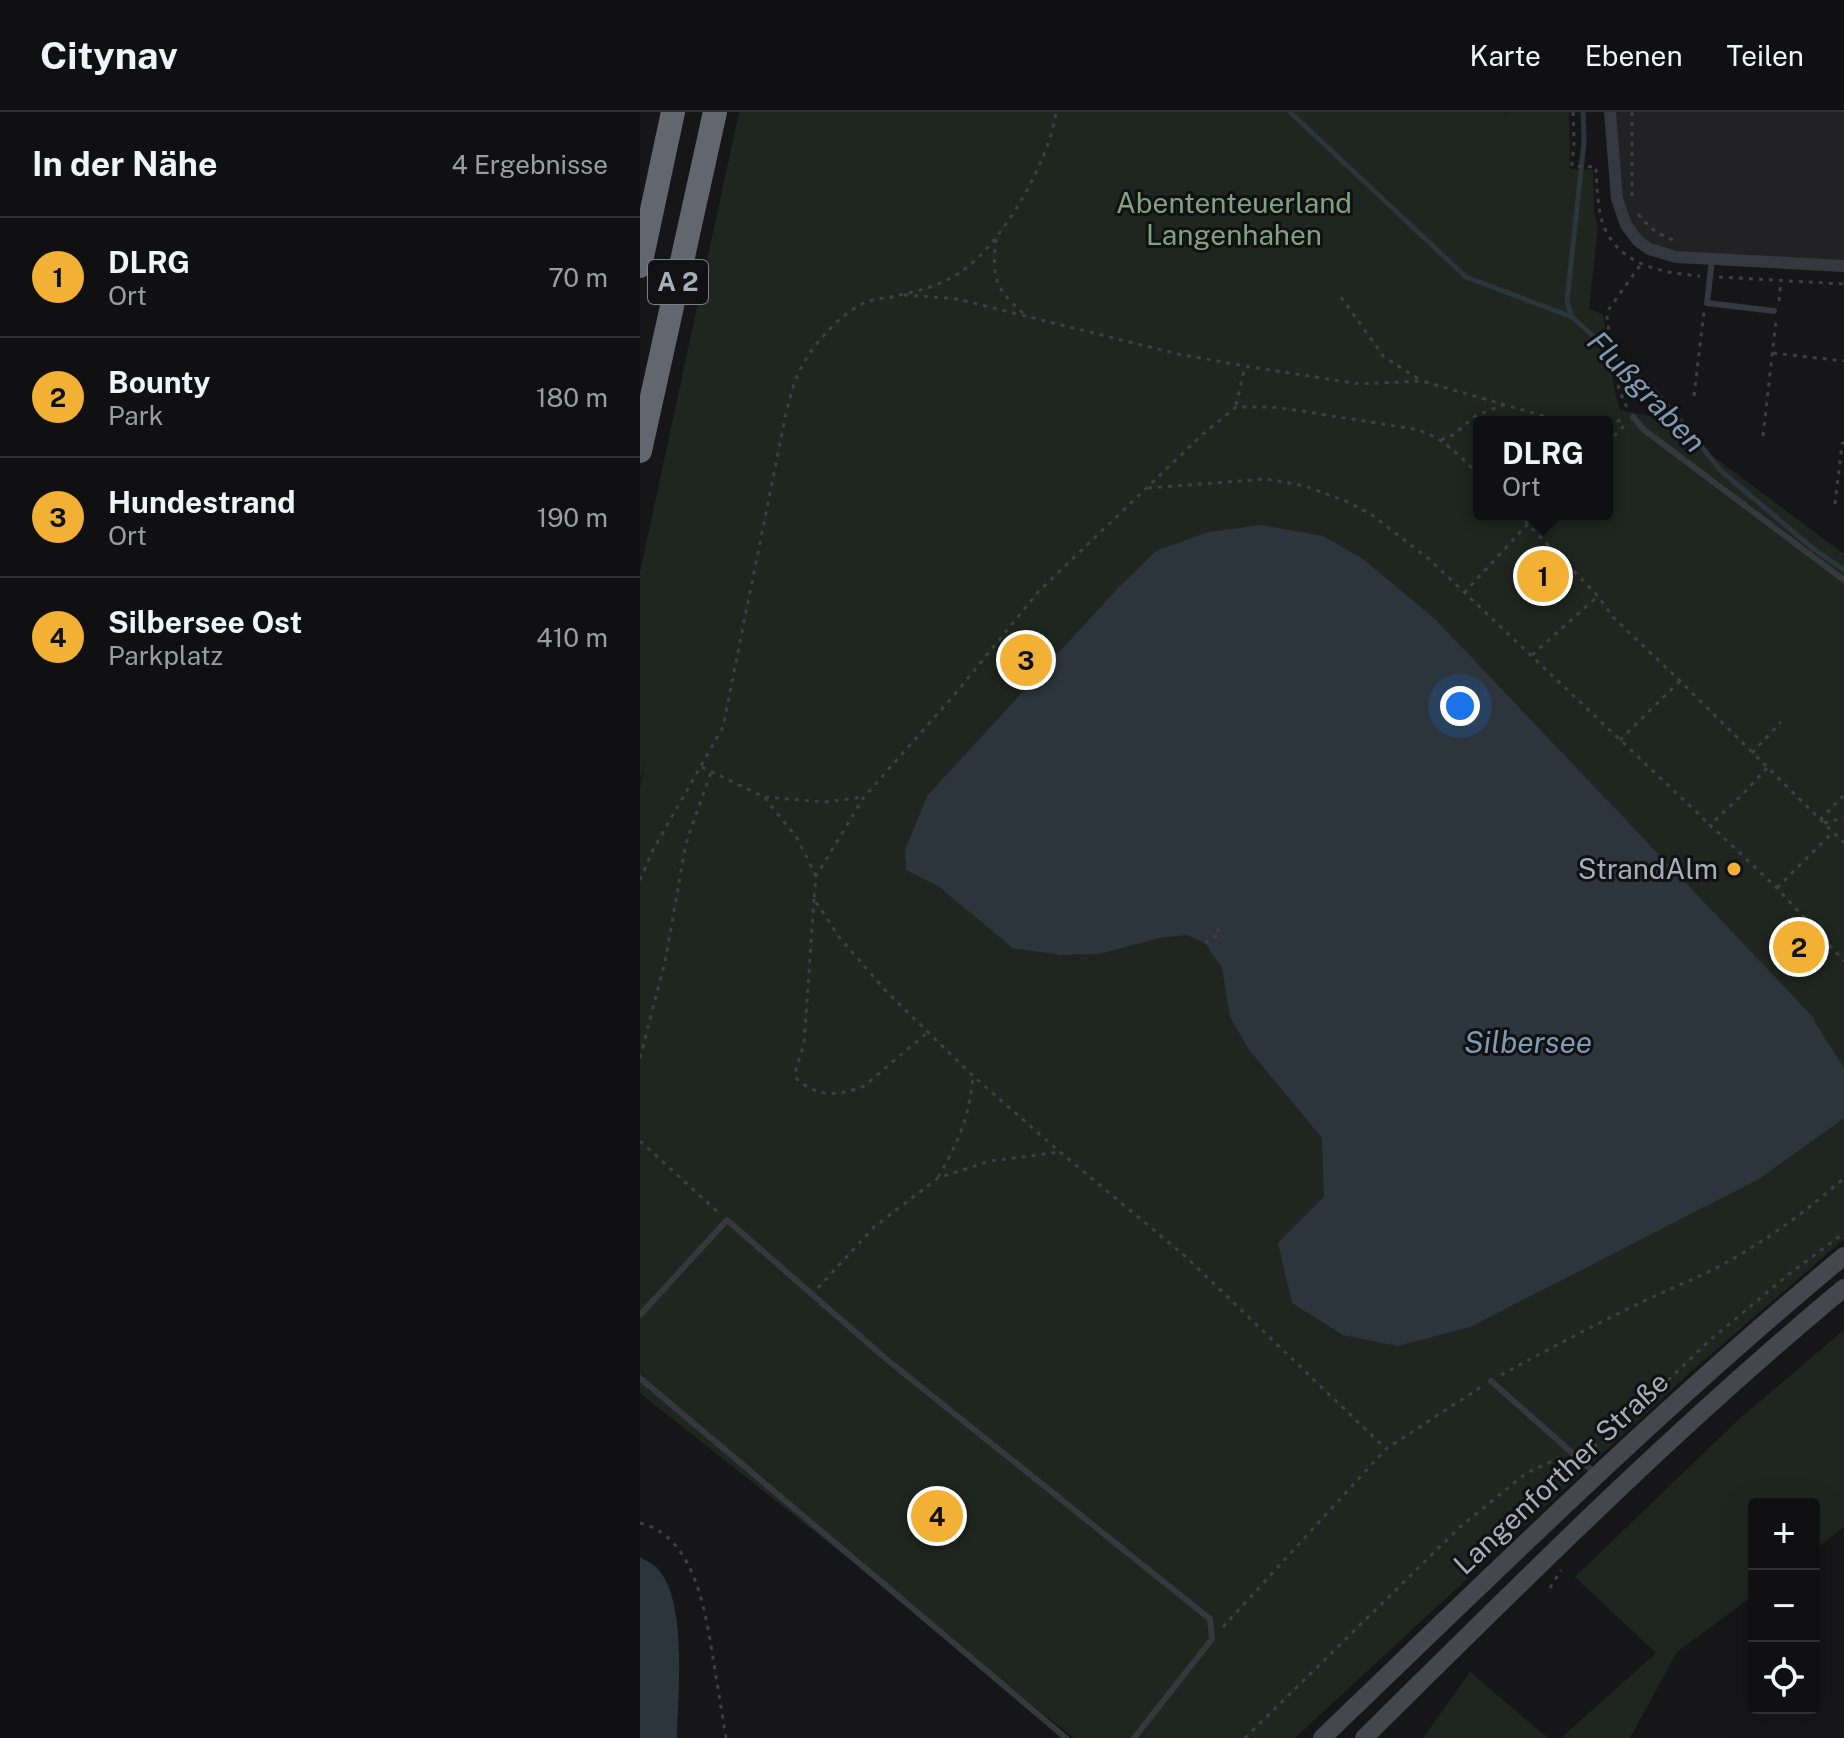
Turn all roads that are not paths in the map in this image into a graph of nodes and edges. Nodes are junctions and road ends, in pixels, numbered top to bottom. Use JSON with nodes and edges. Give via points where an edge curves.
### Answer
{"nodes":[{"id":1,"x":673,"y":112,"type":"edge"},
{"id":2,"x":715,"y":112,"type":"edge"},
{"id":3,"x":1610,"y":112,"type":"edge"},
{"id":4,"x":1712,"y":260,"type":"junction"},
{"id":5,"x":640,"y":266,"type":"edge"},
{"id":6,"x":1844,"y":266,"type":"edge"},
{"id":7,"x":1774,"y":311,"type":"dead end"},
{"id":8,"x":1633,"y":417,"type":"road end"},
{"id":9,"x":640,"y":451,"type":"edge"},
{"id":10,"x":1844,"y":580,"type":"edge"},
{"id":11,"x":1844,"y":1256,"type":"edge"},
{"id":12,"x":1844,"y":1288,"type":"edge"},
{"id":13,"x":640,"y":1315,"type":"edge"},
{"id":14,"x":640,"y":1378,"type":"edge"},
{"id":15,"x":1491,"y":1381,"type":"road end"},
{"id":16,"x":1598,"y":1475,"type":"junction"},
{"id":17,"x":1066,"y":1738,"type":"edge"},
{"id":18,"x":1134,"y":1738,"type":"edge"},
{"id":19,"x":1322,"y":1738,"type":"edge"},
{"id":20,"x":1364,"y":1738,"type":"edge"}],
"edges":[{"from":1,"to":5,"type":"highway","number":"A 2"},
{"from":2,"to":9,"type":"highway","number":"A 2"},
{"from":3,"to":4,"type":"street","via":[[1617,199],[1632,234],[1662,254]]},
{"from":4,"to":6,"type":"street"},
{"from":4,"to":7,"type":"lane","via":[[1707,303]]},
{"from":8,"to":10,"type":"lane"},
{"from":11,"to":16,"type":"main road","name":"Langenforther Straße","via":[[1702,1377]]},
{"from":12,"to":20,"type":"main road","name":"Langenforther Straße","via":[[1655,1454]]},
{"from":13,"to":18,"type":"lane","via":[[727,1220],[885,1358],[1210,1619],[1212,1639]]},
{"from":14,"to":17,"type":"lane"},
{"from":15,"to":16,"type":"lane"},
{"from":16,"to":19,"type":"main road","name":"Langenforther Straße"}]}
